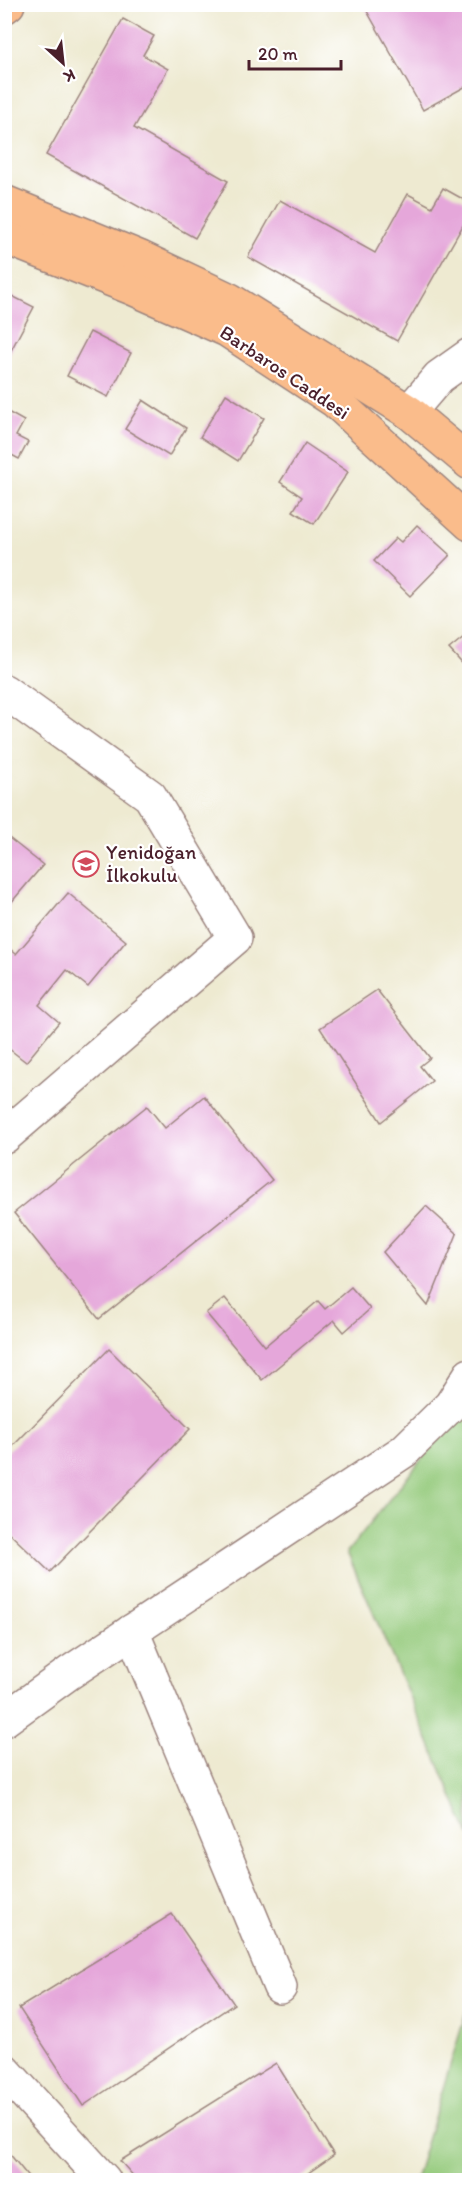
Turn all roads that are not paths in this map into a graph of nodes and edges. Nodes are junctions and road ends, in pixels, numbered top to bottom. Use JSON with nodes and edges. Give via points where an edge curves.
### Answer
{"nodes":[{"id":1,"x":4,"y":202,"type":"edge"},
{"id":2,"x":4,"y":237,"type":"edge"},
{"id":3,"x":470,"y":356,"type":"edge"},
{"id":4,"x":409,"y":412,"type":"junction"},
{"id":5,"x":470,"y":463,"type":"edge"},
{"id":6,"x":470,"y":524,"type":"edge"},
{"id":7,"x":4,"y":691,"type":"edge"},
{"id":8,"x":4,"y":1137,"type":"edge"},
{"id":9,"x":470,"y":1375,"type":"edge"},
{"id":10,"x":132,"y":1631,"type":"junction"},
{"id":11,"x":4,"y":1720,"type":"edge"},
{"id":12,"x":280,"y":1988,"type":"dead end"},
{"id":13,"x":4,"y":2070,"type":"edge"},
{"id":14,"x":97,"y":2178,"type":"edge"}],
"edges":[{"from":1,"to":4,"type":"main road","name":"Barbaros Caddesi","via":[[141,258],[230,300]]},
{"from":2,"to":6,"type":"main road","name":"Barbaros Caddesi","via":[[228,330],[334,401]]},
{"from":3,"to":4,"type":"street","via":[[439,377]]},
{"from":4,"to":5,"type":"main road","name":"Barbaros Caddesi"},
{"from":7,"to":8,"type":"street","via":[[150,796],[235,938]]},
{"from":9,"to":10,"type":"street","via":[[451,1405],[404,1450]]},
{"from":10,"to":11,"type":"street"},
{"from":10,"to":12,"type":"street"},
{"from":13,"to":14,"type":"street"}]}
